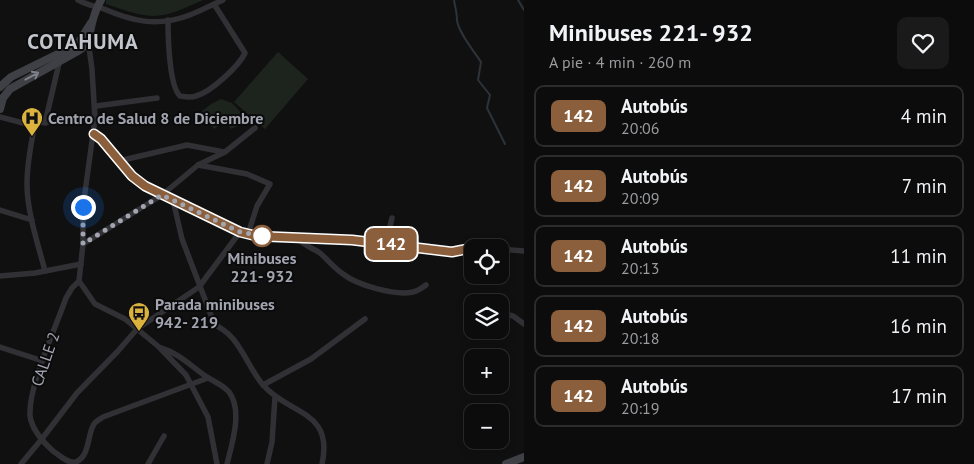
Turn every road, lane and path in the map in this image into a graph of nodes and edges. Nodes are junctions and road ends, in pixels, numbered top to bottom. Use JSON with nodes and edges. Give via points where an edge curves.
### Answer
{"nodes":[{"id":1,"x":78,"y":0,"type":"edge"},
{"id":2,"x":223,"y":0,"type":"edge"},
{"id":3,"x":99,"y":3,"type":"edge"},
{"id":4,"x":214,"y":4,"type":"junction"},
{"id":5,"x":168,"y":20,"type":"junction"},
{"id":6,"x":92,"y":22,"type":"junction"},
{"id":7,"x":84,"y":34,"type":"junction"},
{"id":8,"x":89,"y":41,"type":"junction"},
{"id":9,"x":81,"y":45,"type":"junction"},
{"id":10,"x":62,"y":52,"type":"junction"},
{"id":11,"x":60,"y":61,"type":"junction"},
{"id":12,"x":91,"y":63,"type":"junction"},
{"id":13,"x":0,"y":86,"type":"edge"},
{"id":14,"x":157,"y":98,"type":"dead end"},
{"id":15,"x":96,"y":106,"type":"junction"},
{"id":16,"x":0,"y":109,"type":"edge"},
{"id":17,"x":0,"y":117,"type":"edge"},
{"id":18,"x":95,"y":119,"type":"junction"},
{"id":19,"x":35,"y":123,"type":"junction"},
{"id":20,"x":45,"y":123,"type":"junction"},
{"id":21,"x":255,"y":128,"type":"dead end"},
{"id":22,"x":94,"y":134,"type":"junction"},
{"id":23,"x":225,"y":152,"type":"junction"},
{"id":24,"x":119,"y":161,"type":"junction"},
{"id":25,"x":198,"y":165,"type":"junction"},
{"id":26,"x":162,"y":195,"type":"junction"},
{"id":27,"x":173,"y":200,"type":"junction"},
{"id":28,"x":0,"y":210,"type":"edge"},
{"id":29,"x":392,"y":218,"type":"dead end"},
{"id":30,"x":32,"y":220,"type":"junction"},
{"id":31,"x":240,"y":232,"type":"junction"},
{"id":32,"x":248,"y":234,"type":"junction"},
{"id":33,"x":298,"y":238,"type":"junction"},
{"id":34,"x":83,"y":244,"type":"junction"},
{"id":35,"x":386,"y":244,"type":"junction"},
{"id":36,"x":464,"y":250,"type":"edge"},
{"id":37,"x":509,"y":250,"type":"edge"},
{"id":38,"x":524,"y":251,"type":"edge"},
{"id":39,"x":81,"y":264,"type":"junction"},
{"id":40,"x":45,"y":271,"type":"junction"},
{"id":41,"x":0,"y":276,"type":"edge"},
{"id":42,"x":80,"y":281,"type":"junction"},
{"id":43,"x":426,"y":285,"type":"dead end"},
{"id":44,"x":199,"y":287,"type":"junction"},
{"id":45,"x":509,"y":315,"type":"edge"},
{"id":46,"x":365,"y":318,"type":"dead end"},
{"id":47,"x":523,"y":321,"type":"edge"},
{"id":48,"x":137,"y":329,"type":"junction"},
{"id":49,"x":159,"y":347,"type":"junction"},
{"id":50,"x":1,"y":349,"type":"edge"},
{"id":51,"x":43,"y":361,"type":"junction"},
{"id":52,"x":208,"y":378,"type":"junction"},
{"id":53,"x":192,"y":385,"type":"junction"},
{"id":54,"x":263,"y":385,"type":"junction"},
{"id":55,"x":275,"y":397,"type":"junction"},
{"id":56,"x":164,"y":436,"type":"dead end"},
{"id":57,"x":41,"y":440,"type":"junction"},
{"id":58,"x":524,"y":457,"type":"edge"},
{"id":59,"x":20,"y":464,"type":"edge"},
{"id":60,"x":148,"y":464,"type":"edge"},
{"id":61,"x":217,"y":464,"type":"edge"},
{"id":62,"x":227,"y":464,"type":"edge"},
{"id":63,"x":267,"y":464,"type":"edge"},
{"id":64,"x":322,"y":464,"type":"edge"},
{"id":65,"x":506,"y":464,"type":"edge"}],
"edges":[{"from":1,"to":3,"type":"street","via":[[88,6]]},
{"from":2,"to":4,"type":"street"},
{"from":3,"to":5,"type":"street","via":[[136,21]]},
{"from":3,"to":6,"type":"street"},
{"from":4,"to":5,"type":"street","via":[[186,17]]},
{"from":4,"to":5,"type":"street","via":[[245,54],[225,76],[196,96],[180,96],[175,90]]},
{"from":6,"to":7,"type":"street"},
{"from":6,"to":8,"type":"street"},
{"from":7,"to":8,"type":"street"},
{"from":7,"to":9,"type":"street"},
{"from":8,"to":9,"type":"street"},
{"from":8,"to":12,"type":"street"},
{"from":9,"to":10,"type":"street"},
{"from":9,"to":11,"type":"street"},
{"from":9,"to":12,"type":"street"},
{"from":10,"to":11,"type":"street"},
{"from":10,"to":13,"type":"street","via":[[11,77]]},
{"from":16,"to":11,"type":"street","one_way":true,"via":[[10,89]]},
{"from":11,"to":20,"type":"street"},
{"from":12,"to":15,"type":"street"},
{"from":14,"to":15,"type":"street"},
{"from":15,"to":18,"type":"street"},
{"from":17,"to":19,"type":"street"},
{"from":18,"to":20,"type":"street"},
{"from":18,"to":22,"type":"street"},
{"from":19,"to":20,"type":"street"},
{"from":19,"to":30,"type":"street","via":[[27,186]]},
{"from":21,"to":23,"type":"street"},
{"from":22,"to":24,"type":"street"},
{"from":22,"to":34,"type":"street","via":[[83,207]]},
{"from":23,"to":24,"type":"street","via":[[187,145]]},
{"from":23,"to":25,"type":"street"},
{"from":24,"to":26,"type":"street","via":[[137,181]]},
{"from":25,"to":26,"type":"street"},
{"from":25,"to":32,"type":"street","via":[[247,174],[270,184],[257,206]]},
{"from":26,"to":27,"type":"street"},
{"from":26,"to":34,"type":"street"},
{"from":27,"to":31,"type":"street"},
{"from":27,"to":44,"type":"street","via":[[182,239]]},
{"from":28,"to":30,"type":"street"},
{"from":29,"to":35,"type":"street"},
{"from":30,"to":40,"type":"street"},
{"from":31,"to":32,"type":"street"},
{"from":31,"to":44,"type":"street"},
{"from":32,"to":33,"type":"street"},
{"from":33,"to":35,"type":"street"},
{"from":33,"to":43,"type":"street","via":[[344,275],[363,284],[404,293]]},
{"from":34,"to":39,"type":"street"},
{"from":35,"to":36,"type":"street","via":[[452,252]]},
{"from":37,"to":38,"type":"street"},
{"from":39,"to":40,"type":"street"},
{"from":39,"to":42,"type":"street"},
{"from":40,"to":41,"type":"street"},
{"from":42,"to":48,"type":"street","via":[[95,304]]},
{"from":42,"to":51,"type":"street","name":"CALLE 2","via":[[66,298]]},
{"from":44,"to":48,"type":"street"},
{"from":44,"to":54,"type":"street","via":[[214,323],[235,342]]},
{"from":45,"to":47,"type":"street"},
{"from":46,"to":54,"type":"street","via":[[311,359]]},
{"from":48,"to":49,"type":"street"},
{"from":48,"to":57,"type":"street","via":[[77,392]]},
{"from":49,"to":52,"type":"street","via":[[177,355]]},
{"from":49,"to":53,"type":"street","via":[[180,367]]},
{"from":50,"to":51,"type":"street"},
{"from":51,"to":57,"type":"street","name":"CALLE 2","via":[[32,396],[30,416]]},
{"from":52,"to":53,"type":"street"},
{"from":52,"to":62,"type":"street","via":[[229,392],[236,405]]},
{"from":53,"to":57,"type":"street","via":[[103,417],[94,424],[85,451],[76,462],[62,458]]},
{"from":53,"to":61,"type":"street","via":[[208,417]]},
{"from":54,"to":55,"type":"street"},
{"from":55,"to":63,"type":"street"},
{"from":55,"to":64,"type":"street","via":[[300,410],[314,422],[324,444]]},
{"from":56,"to":60,"type":"street"},
{"from":57,"to":59,"type":"street"},
{"from":58,"to":65,"type":"street"}]}
